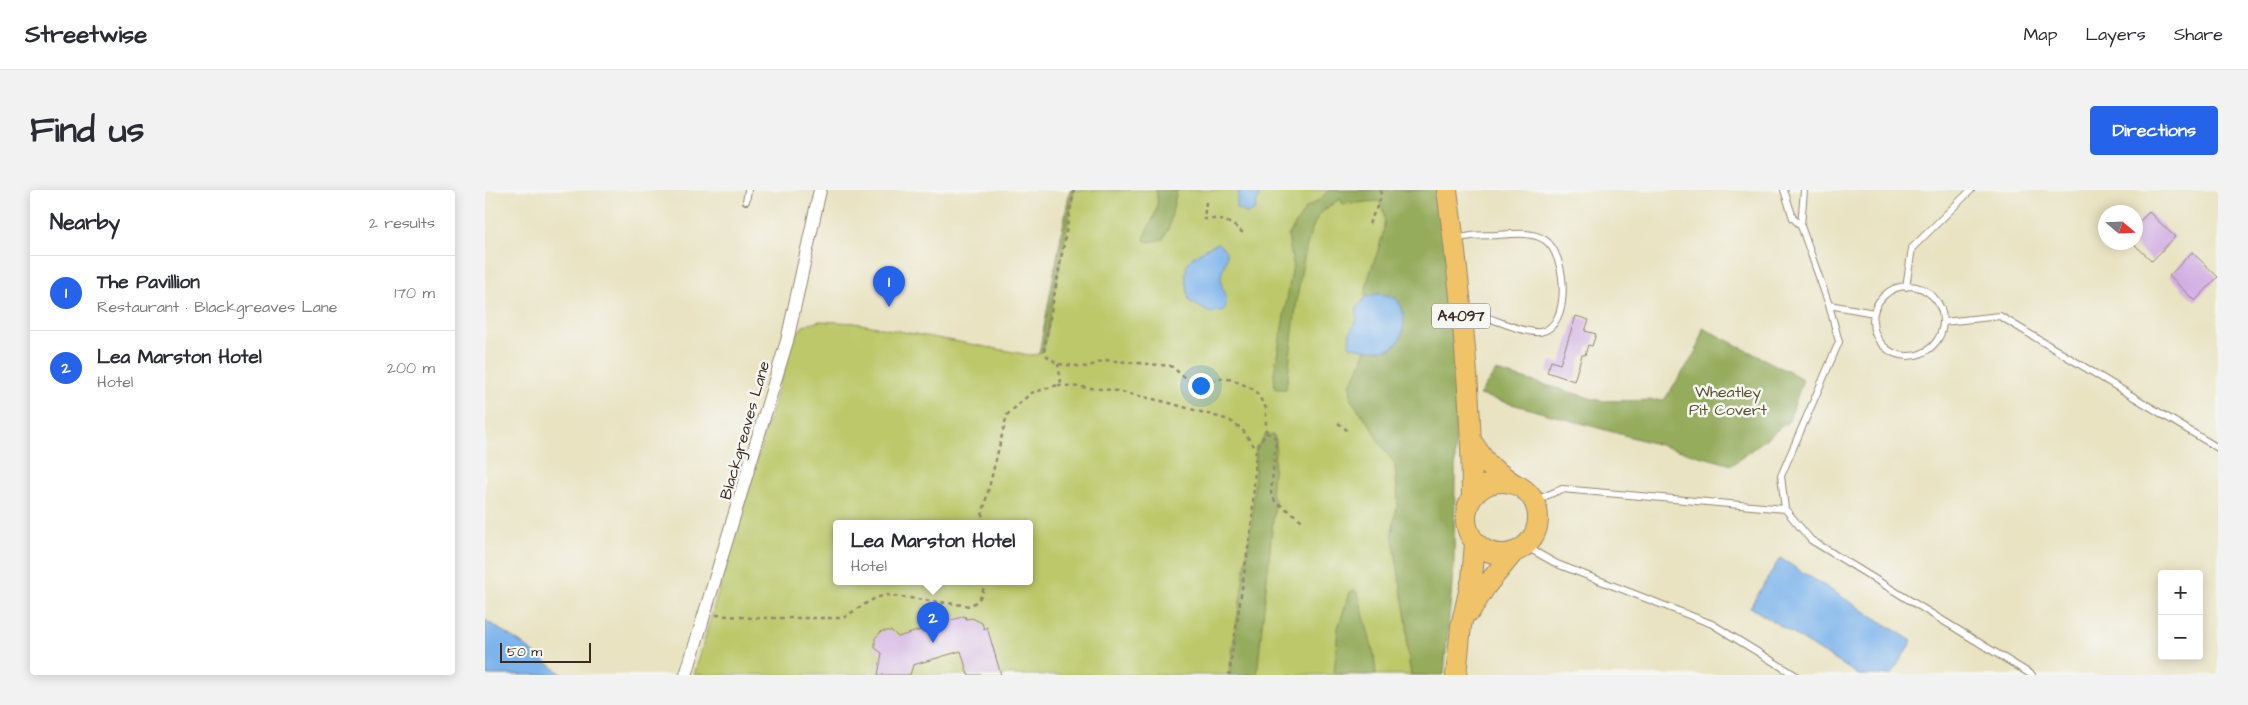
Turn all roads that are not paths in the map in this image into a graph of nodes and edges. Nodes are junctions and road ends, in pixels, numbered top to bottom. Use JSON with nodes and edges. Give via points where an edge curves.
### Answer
{"nodes":[{"id":1,"x":748,"y":190,"type":"edge"},
{"id":2,"x":820,"y":190,"type":"edge"},
{"id":3,"x":1447,"y":190,"type":"edge"},
{"id":4,"x":1784,"y":190,"type":"edge"},
{"id":5,"x":1804,"y":190,"type":"edge"},
{"id":6,"x":1971,"y":190,"type":"edge"},
{"id":7,"x":745,"y":201,"type":"dead end"},
{"id":8,"x":1801,"y":226,"type":"junction"},
{"id":9,"x":1454,"y":241,"type":"junction"},
{"id":10,"x":1906,"y":287,"type":"junction"},
{"id":11,"x":1829,"y":305,"type":"junction"},
{"id":12,"x":1460,"y":311,"type":"junction"},
{"id":13,"x":1874,"y":314,"type":"junction"},
{"id":14,"x":1943,"y":322,"type":"junction"},
{"id":15,"x":1472,"y":442,"type":"junction"},
{"id":16,"x":2218,"y":448,"type":"edge"},
{"id":17,"x":1514,"y":484,"type":"junction"},
{"id":18,"x":1472,"y":498,"type":"junction"},
{"id":19,"x":1534,"y":501,"type":"junction"},
{"id":20,"x":1785,"y":509,"type":"junction"},
{"id":21,"x":1475,"y":543,"type":"junction"},
{"id":22,"x":1519,"y":549,"type":"junction"},
{"id":23,"x":1461,"y":626,"type":"junction"},
{"id":24,"x":686,"y":675,"type":"edge"},
{"id":25,"x":1456,"y":675,"type":"edge"},
{"id":26,"x":1795,"y":675,"type":"edge"},
{"id":27,"x":2032,"y":675,"type":"edge"}],
"edges":[{"from":1,"to":7,"type":"lane"},
{"from":2,"to":24,"type":"street","name":"Blackgreaves Lane","via":[[787,341]]},
{"from":3,"to":9,"type":"main road","number":"A4097"},
{"from":4,"to":8,"type":"lane","via":[[1793,218]]},
{"from":5,"to":8,"type":"lane"},
{"from":6,"to":10,"type":"lane","via":[[1912,248]]},
{"from":8,"to":11,"type":"lane"},
{"from":9,"to":12,"type":"main road","number":"A4097"},
{"from":9,"to":12,"type":"lane","via":[[1510,234],[1540,237],[1556,253],[1563,277],[1564,291],[1559,313],[1550,328],[1543,331],[1525,330],[1477,313]]},
{"from":10,"to":13,"type":"lane","via":[[1897,288],[1883,298]]},
{"from":10,"to":14,"type":"lane","via":[[1915,287],[1932,296],[1939,303]]},
{"from":11,"to":13,"type":"lane"},
{"from":11,"to":20,"type":"lane","via":[[1839,342],[1781,476]]},
{"from":12,"to":15,"type":"main road","number":"A4097"},
{"from":13,"to":14,"type":"lane","via":[[1877,337],[1893,353],[1904,356],[1916,356],[1936,344]]},
{"from":14,"to":16,"type":"lane","via":[[2000,316]]},
{"from":15,"to":17,"type":"main road","number":"A4097","via":[[1488,465]]},
{"from":15,"to":18,"type":"main road","number":"A4097"},
{"from":17,"to":18,"type":"main road","via":[[1487,485]]},
{"from":17,"to":19,"type":"main road","number":"A4097"},
{"from":18,"to":21,"type":"main road","number":"A4097","via":[[1466,518],[1468,531]]},
{"from":19,"to":20,"type":"lane","via":[[1562,489]]},
{"from":19,"to":22,"type":"main road","number":"A4097","via":[[1538,525],[1533,537]]},
{"from":20,"to":27,"type":"lane","via":[[1811,540]]},
{"from":21,"to":22,"type":"main road","via":[[1486,551],[1500,554]]},
{"from":21,"to":23,"type":"main road","number":"A4097","via":[[1472,579]]},
{"from":22,"to":23,"type":"main road","number":"A4097","via":[[1486,586]]},
{"from":22,"to":26,"type":"lane","via":[[1712,624]]},
{"from":23,"to":25,"type":"main road","number":"A4097"}]}
